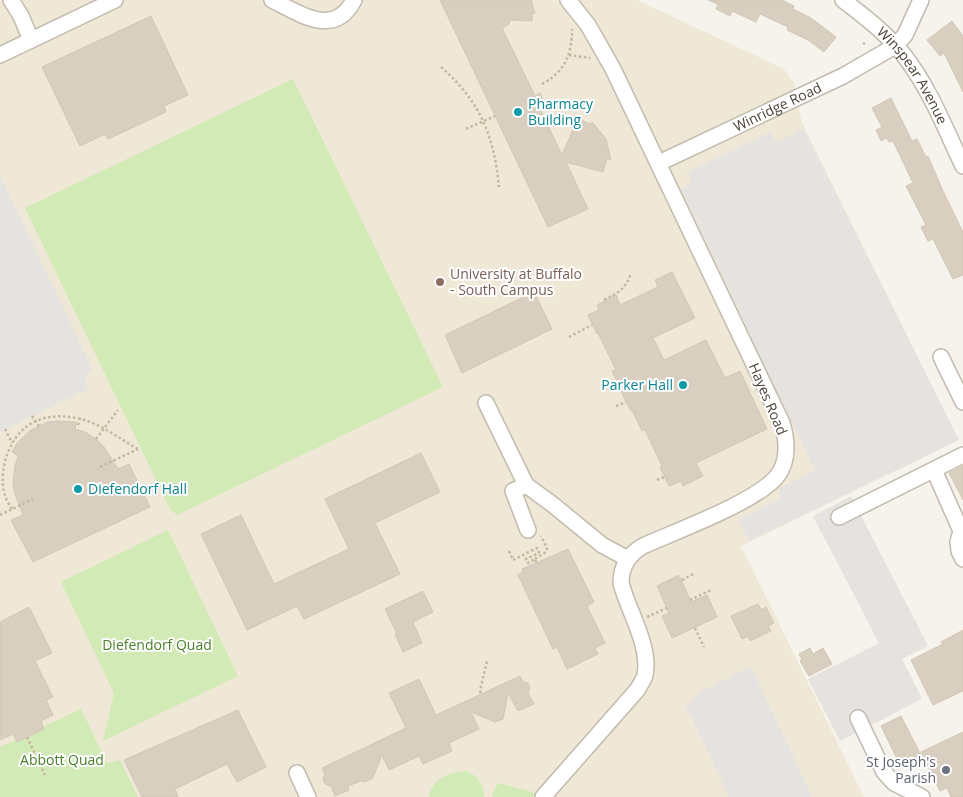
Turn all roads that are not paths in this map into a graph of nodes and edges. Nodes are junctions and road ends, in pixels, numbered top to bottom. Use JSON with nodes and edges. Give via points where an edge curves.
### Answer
{"nodes":[{"id":1,"x":11,"y":0,"type":"edge"},
{"id":2,"x":115,"y":0,"type":"edge"},
{"id":3,"x":272,"y":0,"type":"edge"},
{"id":4,"x":354,"y":0,"type":"edge"},
{"id":5,"x":568,"y":0,"type":"edge"},
{"id":6,"x":843,"y":0,"type":"edge"},
{"id":7,"x":921,"y":0,"type":"edge"},
{"id":8,"x":31,"y":40,"type":"junction"},
{"id":9,"x":895,"y":46,"type":"junction"},
{"id":10,"x":0,"y":55,"type":"edge"},
{"id":11,"x":659,"y":163,"type":"junction"},
{"id":12,"x":963,"y":166,"type":"edge"},
{"id":13,"x":941,"y":357,"type":"dead end"},
{"id":14,"x":486,"y":402,"type":"dead end"},
{"id":15,"x":963,"y":402,"type":"edge"},
{"id":16,"x":963,"y":455,"type":"edge"},
{"id":17,"x":934,"y":470,"type":"junction"},
{"id":18,"x":526,"y":485,"type":"junction"},
{"id":19,"x":839,"y":517,"type":"dead end"},
{"id":20,"x":962,"y":531,"type":"edge"},
{"id":21,"x":534,"y":533,"type":"road end"},
{"id":22,"x":963,"y":558,"type":"edge"},
{"id":23,"x":628,"y":559,"type":"junction"},
{"id":24,"x":858,"y":718,"type":"dead end"},
{"id":25,"x":297,"y":773,"type":"dead end"},
{"id":26,"x":308,"y":797,"type":"edge"},
{"id":27,"x":542,"y":797,"type":"edge"},
{"id":28,"x":922,"y":797,"type":"edge"}],
"edges":[{"from":1,"to":8,"type":"street"},
{"from":2,"to":8,"type":"street"},
{"from":3,"to":4,"type":"street","via":[[319,21],[343,15]]},
{"from":5,"to":11,"type":"street","name":"Hayes Road","via":[[599,42]]},
{"from":6,"to":9,"type":"street","name":"Winspear Avenue"},
{"from":7,"to":9,"type":"street","via":[[905,35]]},
{"from":8,"to":10,"type":"street"},
{"from":9,"to":11,"type":"street","name":"Winridge Road","via":[[843,76]]},
{"from":9,"to":12,"type":"street","name":"Winspear Avenue","via":[[927,92]]},
{"from":11,"to":23,"type":"street","name":"Hayes Road","via":[[782,423],[786,452],[780,473],[762,489],[720,512],[635,550]]},
{"from":13,"to":15,"type":"street"},
{"from":14,"to":18,"type":"street"},
{"from":16,"to":17,"type":"street"},
{"from":17,"to":19,"type":"street"},
{"from":17,"to":20,"type":"street"},
{"from":18,"to":21,"type":"street","via":[[513,491]]},
{"from":18,"to":23,"type":"street","via":[[602,546]]},
{"from":20,"to":22,"type":"street","via":[[958,542]]},
{"from":23,"to":27,"type":"street","via":[[622,569],[621,583],[645,651],[644,678],[638,689]]},
{"from":24,"to":28,"type":"street","via":[[884,772],[894,784]]},
{"from":25,"to":26,"type":"street"}]}
